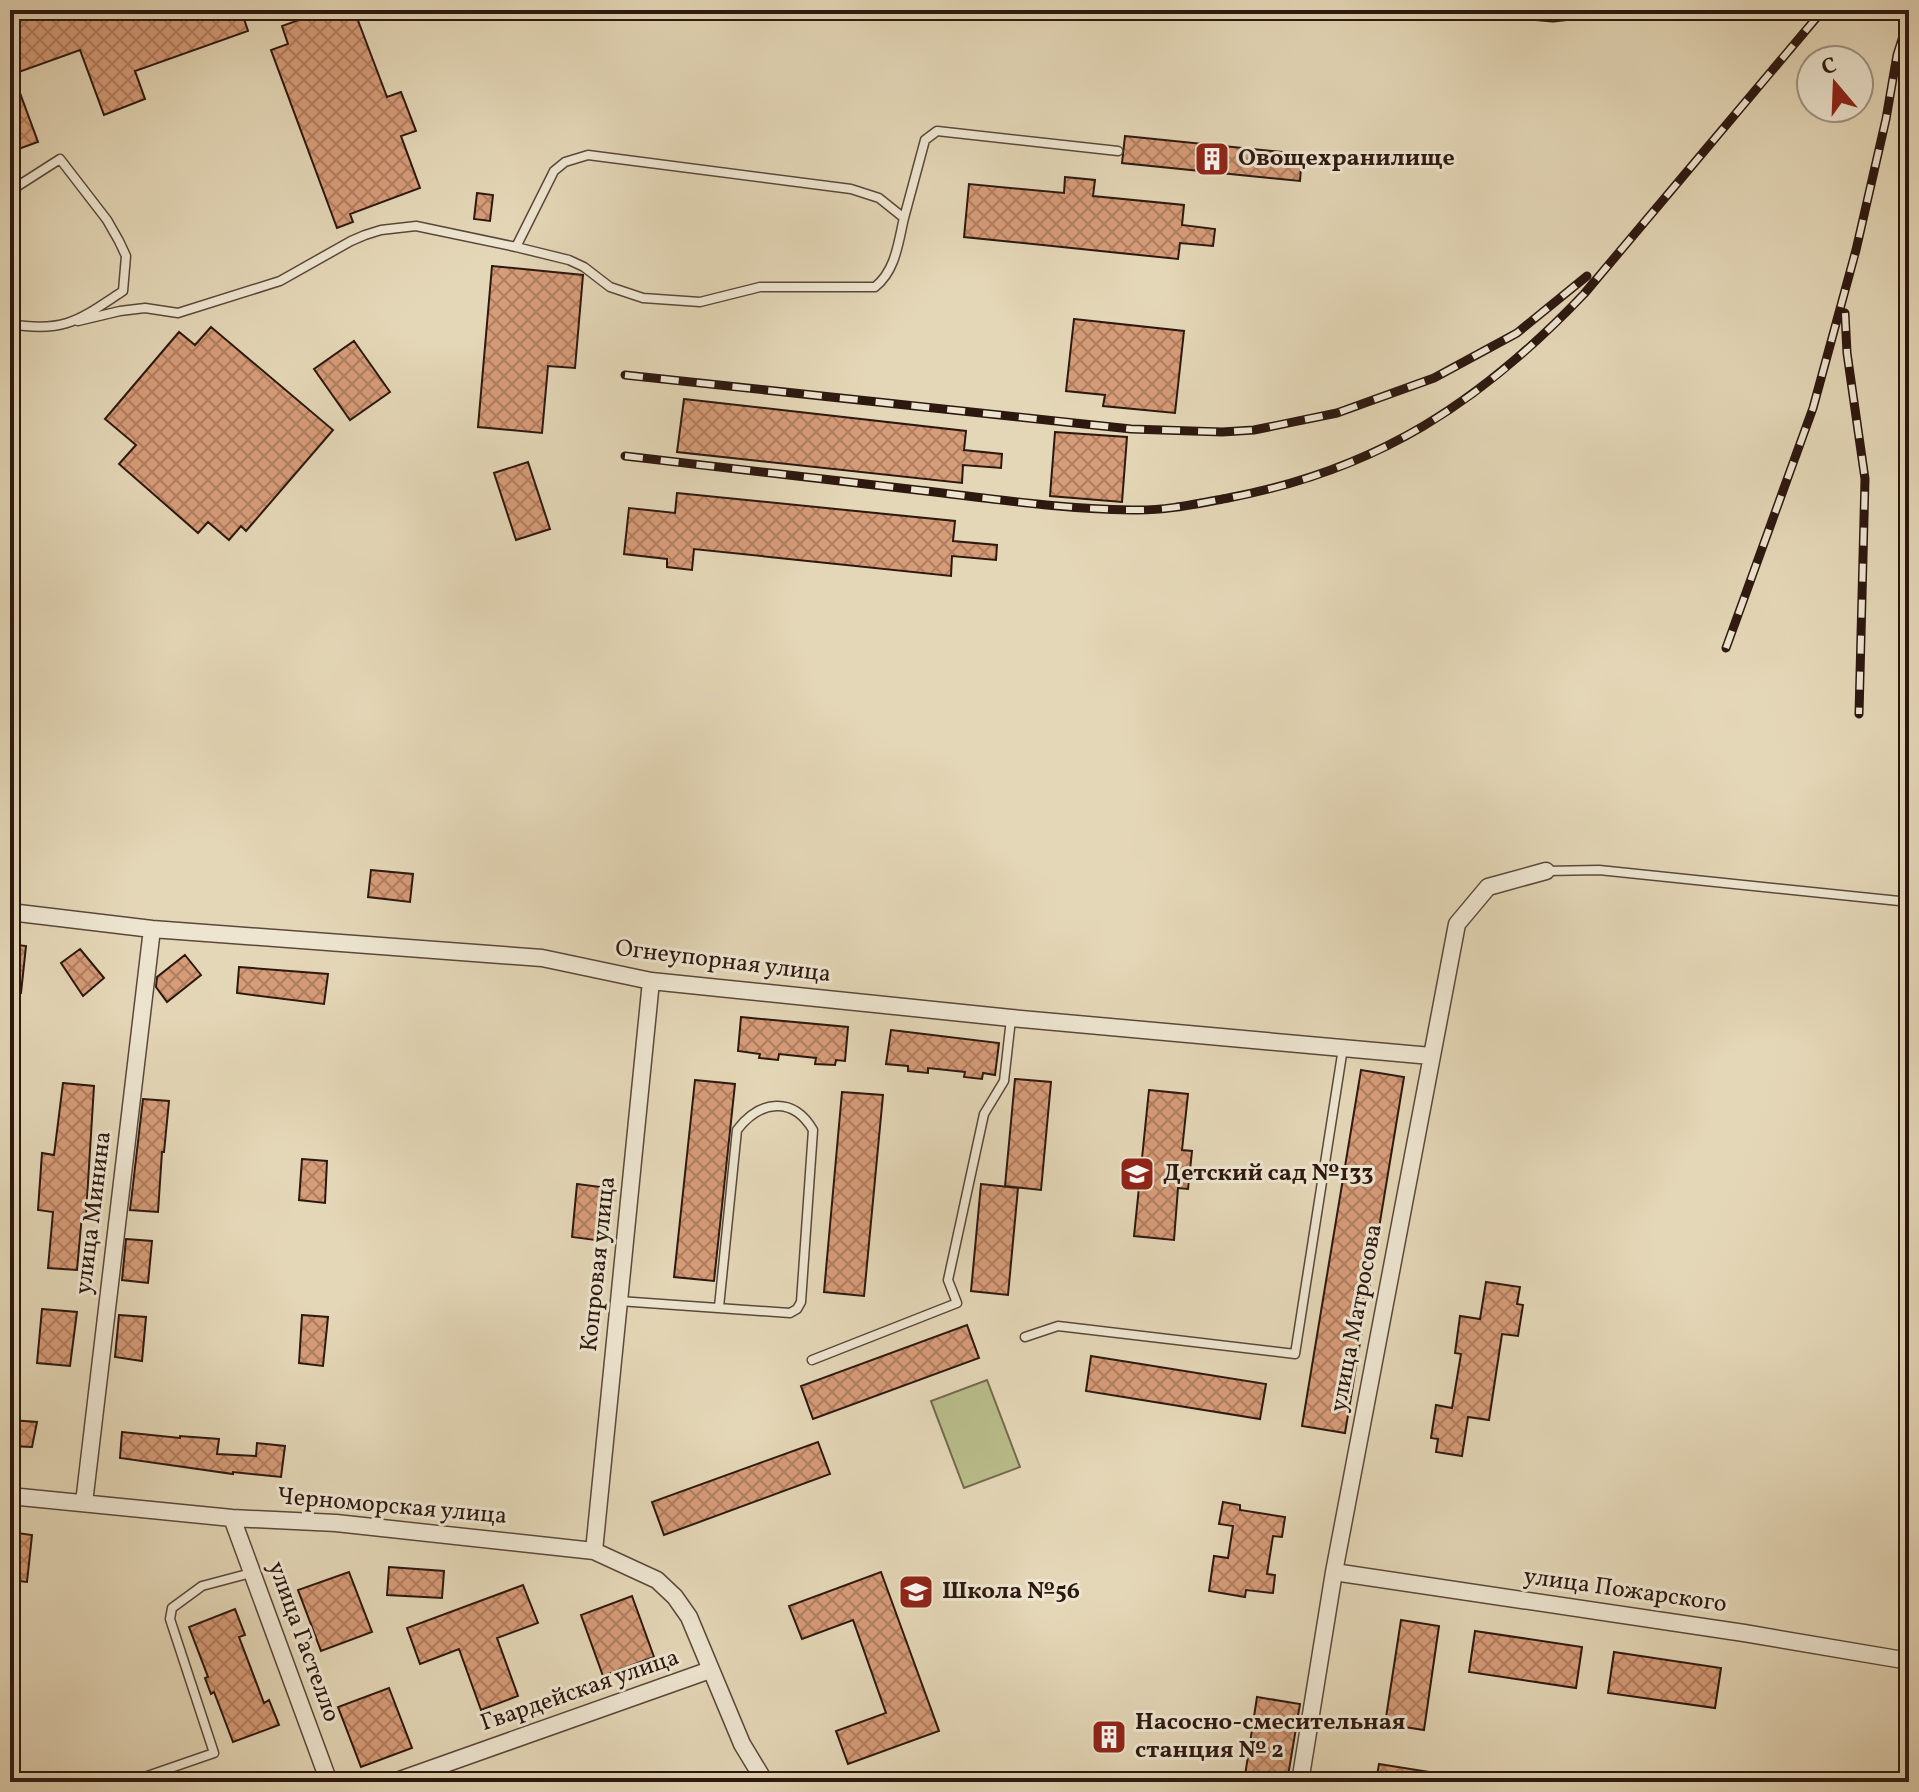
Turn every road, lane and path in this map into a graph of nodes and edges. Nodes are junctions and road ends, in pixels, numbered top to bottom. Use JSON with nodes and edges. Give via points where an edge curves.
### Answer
{"nodes":[{"id":1,"x":1118,"y":151,"type":"dead end"},
{"id":2,"x":10,"y":191,"type":"edge"},
{"id":3,"x":904,"y":218,"type":"junction"},
{"id":4,"x":516,"y":247,"type":"junction"},
{"id":5,"x":78,"y":321,"type":"junction"},
{"id":6,"x":10,"y":324,"type":"edge"},
{"id":7,"x":1546,"y":871,"type":"joint"},
{"id":8,"x":1909,"y":902,"type":"edge"},
{"id":9,"x":10,"y":912,"type":"edge"},
{"id":10,"x":152,"y":929,"type":"junction"},
{"id":11,"x":651,"y":981,"type":"junction"},
{"id":12,"x":1011,"y":1018,"type":"junction"},
{"id":13,"x":1343,"y":1048,"type":"junction"},
{"id":14,"x":1431,"y":1056,"type":"junction"},
{"id":15,"x":619,"y":1301,"type":"junction"},
{"id":16,"x":719,"y":1307,"type":"junction"},
{"id":17,"x":1025,"y":1337,"type":"dead end"},
{"id":18,"x":812,"y":1360,"type":"dead end"},
{"id":19,"x":10,"y":1496,"type":"edge"},
{"id":20,"x":84,"y":1503,"type":"junction"},
{"id":21,"x":232,"y":1518,"type":"junction"},
{"id":22,"x":594,"y":1551,"type":"junction"},
{"id":23,"x":1334,"y":1572,"type":"junction"},
{"id":24,"x":252,"y":1573,"type":"junction"},
{"id":25,"x":1909,"y":1661,"type":"edge"},
{"id":26,"x":710,"y":1670,"type":"junction"},
{"id":27,"x":130,"y":1782,"type":"edge"},
{"id":28,"x":329,"y":1782,"type":"edge"},
{"id":29,"x":394,"y":1782,"type":"edge"},
{"id":30,"x":765,"y":1782,"type":"edge"},
{"id":31,"x":1300,"y":1782,"type":"edge"}],
"edges":[{"from":1,"to":3,"type":"lane","via":[[937,131],[925,140]]},
{"from":2,"to":5,"type":"lane","via":[[60,159],[119,241],[126,256],[123,291]]},
{"from":3,"to":4,"type":"lane","via":[[894,260],[875,287],[760,287],[700,302],[624,294],[569,260]]},
{"from":3,"to":4,"type":"lane","via":[[879,198],[851,189],[588,155],[554,171]]},
{"from":4,"to":5,"type":"lane","via":[[430,228],[399,227],[351,241],[280,281],[178,313],[145,308]]},
{"from":5,"to":6,"type":"lane","via":[[37,328]]},
{"from":7,"to":8,"type":"lane","via":[[1599,870]]},
{"from":7,"to":14,"type":"street","name":"улица Матросова","via":[[1488,887],[1457,924]]},
{"from":9,"to":10,"type":"street","name":"Огнеупорная улица"},
{"from":10,"to":11,"type":"street","name":"Огнеупорная улица","via":[[542,958]]},
{"from":10,"to":20,"type":"street","name":"улица Минина"},
{"from":11,"to":12,"type":"street","name":"Огнеупорная улица"},
{"from":11,"to":15,"type":"street","name":"Копровая улица"},
{"from":12,"to":13,"type":"street","name":"Огнеупорная улица"},
{"from":12,"to":18,"type":"lane","via":[[1004,1081],[984,1114],[948,1280],[957,1303]]},
{"from":13,"to":14,"type":"street","name":"Огнеупорная улица"},
{"from":13,"to":17,"type":"lane","via":[[1295,1354],[1058,1326]]},
{"from":14,"to":23,"type":"street","name":"улица Матросова"},
{"from":15,"to":16,"type":"lane"},
{"from":15,"to":22,"type":"street","name":"Копровая улица"},
{"from":16,"to":16,"type":"lane","via":[[790,1313],[801,1302],[813,1130],[805,1116],[788,1107],[765,1106],[746,1117],[737,1130]]},
{"from":19,"to":20,"type":"street","name":"Черноморская улица"},
{"from":20,"to":21,"type":"street","name":"Черноморская улица"},
{"from":21,"to":22,"type":"street","name":"Черноморская улица","via":[[336,1523]]},
{"from":21,"to":24,"type":"street","name":"улица Гастелло"},
{"from":22,"to":26,"type":"street","name":"Черноморская улица","via":[[657,1580],[675,1597]]},
{"from":23,"to":25,"type":"street","name":"улица Пожарского"},
{"from":23,"to":31,"type":"street","name":"улица Матросова"},
{"from":24,"to":27,"type":"lane","via":[[202,1586],[172,1608],[170,1619],[214,1753]]},
{"from":24,"to":28,"type":"street","name":"улица Гастелло"},
{"from":26,"to":29,"type":"street","name":"Гвардейская улица"},
{"from":26,"to":30,"type":"street","name":"Гвардейская улица"}]}
